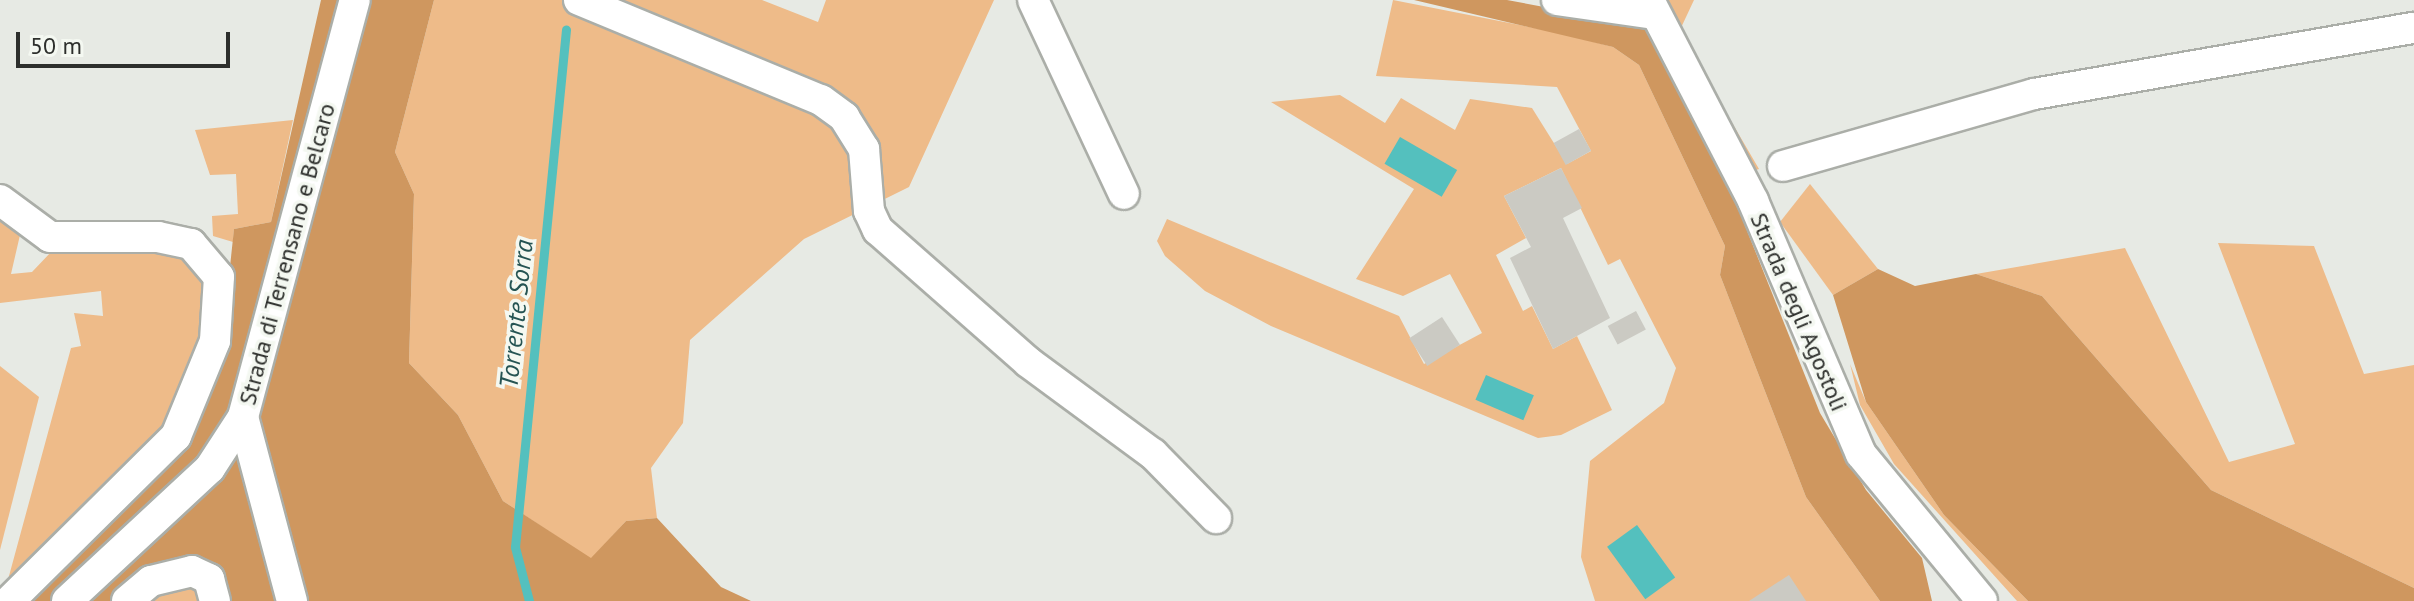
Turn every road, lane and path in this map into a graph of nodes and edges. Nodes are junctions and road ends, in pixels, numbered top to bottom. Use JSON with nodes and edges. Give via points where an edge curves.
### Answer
{"nodes":[{"id":1,"x":355,"y":0,"type":"edge"},
{"id":2,"x":579,"y":0,"type":"edge"},
{"id":3,"x":1033,"y":0,"type":"edge"},
{"id":4,"x":1557,"y":0,"type":"edge"},
{"id":5,"x":1652,"y":7,"type":"edge"},
{"id":6,"x":2414,"y":28,"type":"edge"},
{"id":7,"x":1783,"y":166,"type":"dead end"},
{"id":8,"x":1124,"y":194,"type":"dead end"},
{"id":9,"x":0,"y":200,"type":"edge"},
{"id":10,"x":243,"y":417,"type":"junction"},
{"id":11,"x":1216,"y":518,"type":"dead end"},
{"id":12,"x":9,"y":601,"type":"edge"},
{"id":13,"x":67,"y":601,"type":"edge"},
{"id":14,"x":127,"y":601,"type":"edge"},
{"id":15,"x":215,"y":601,"type":"edge"},
{"id":16,"x":292,"y":601,"type":"edge"},
{"id":17,"x":1982,"y":601,"type":"edge"}],
"edges":[{"from":1,"to":10,"type":"street","name":"Strada di Terrensano e Belcaro"},
{"from":2,"to":11,"type":"street","via":[[821,100],[844,117],[864,149],[869,211],[878,230],[1028,362],[1153,454]]},
{"from":3,"to":8,"type":"street"},
{"from":4,"to":5,"type":"street"},
{"from":5,"to":17,"type":"street","name":"Strada degli Agostoli","via":[[1753,201],[1861,454]]},
{"from":6,"to":7,"type":"street","via":[[2034,94]]},
{"from":9,"to":12,"type":"street","via":[[50,237],[158,237],[191,244],[219,277],[215,341],[176,436]]},
{"from":10,"to":13,"type":"street","via":[[210,468]]},
{"from":10,"to":16,"type":"street","name":"Strada di Terrensano e Belcaro"},
{"from":14,"to":15,"type":"street","via":[[151,581],[192,571],[209,579]]}]}
